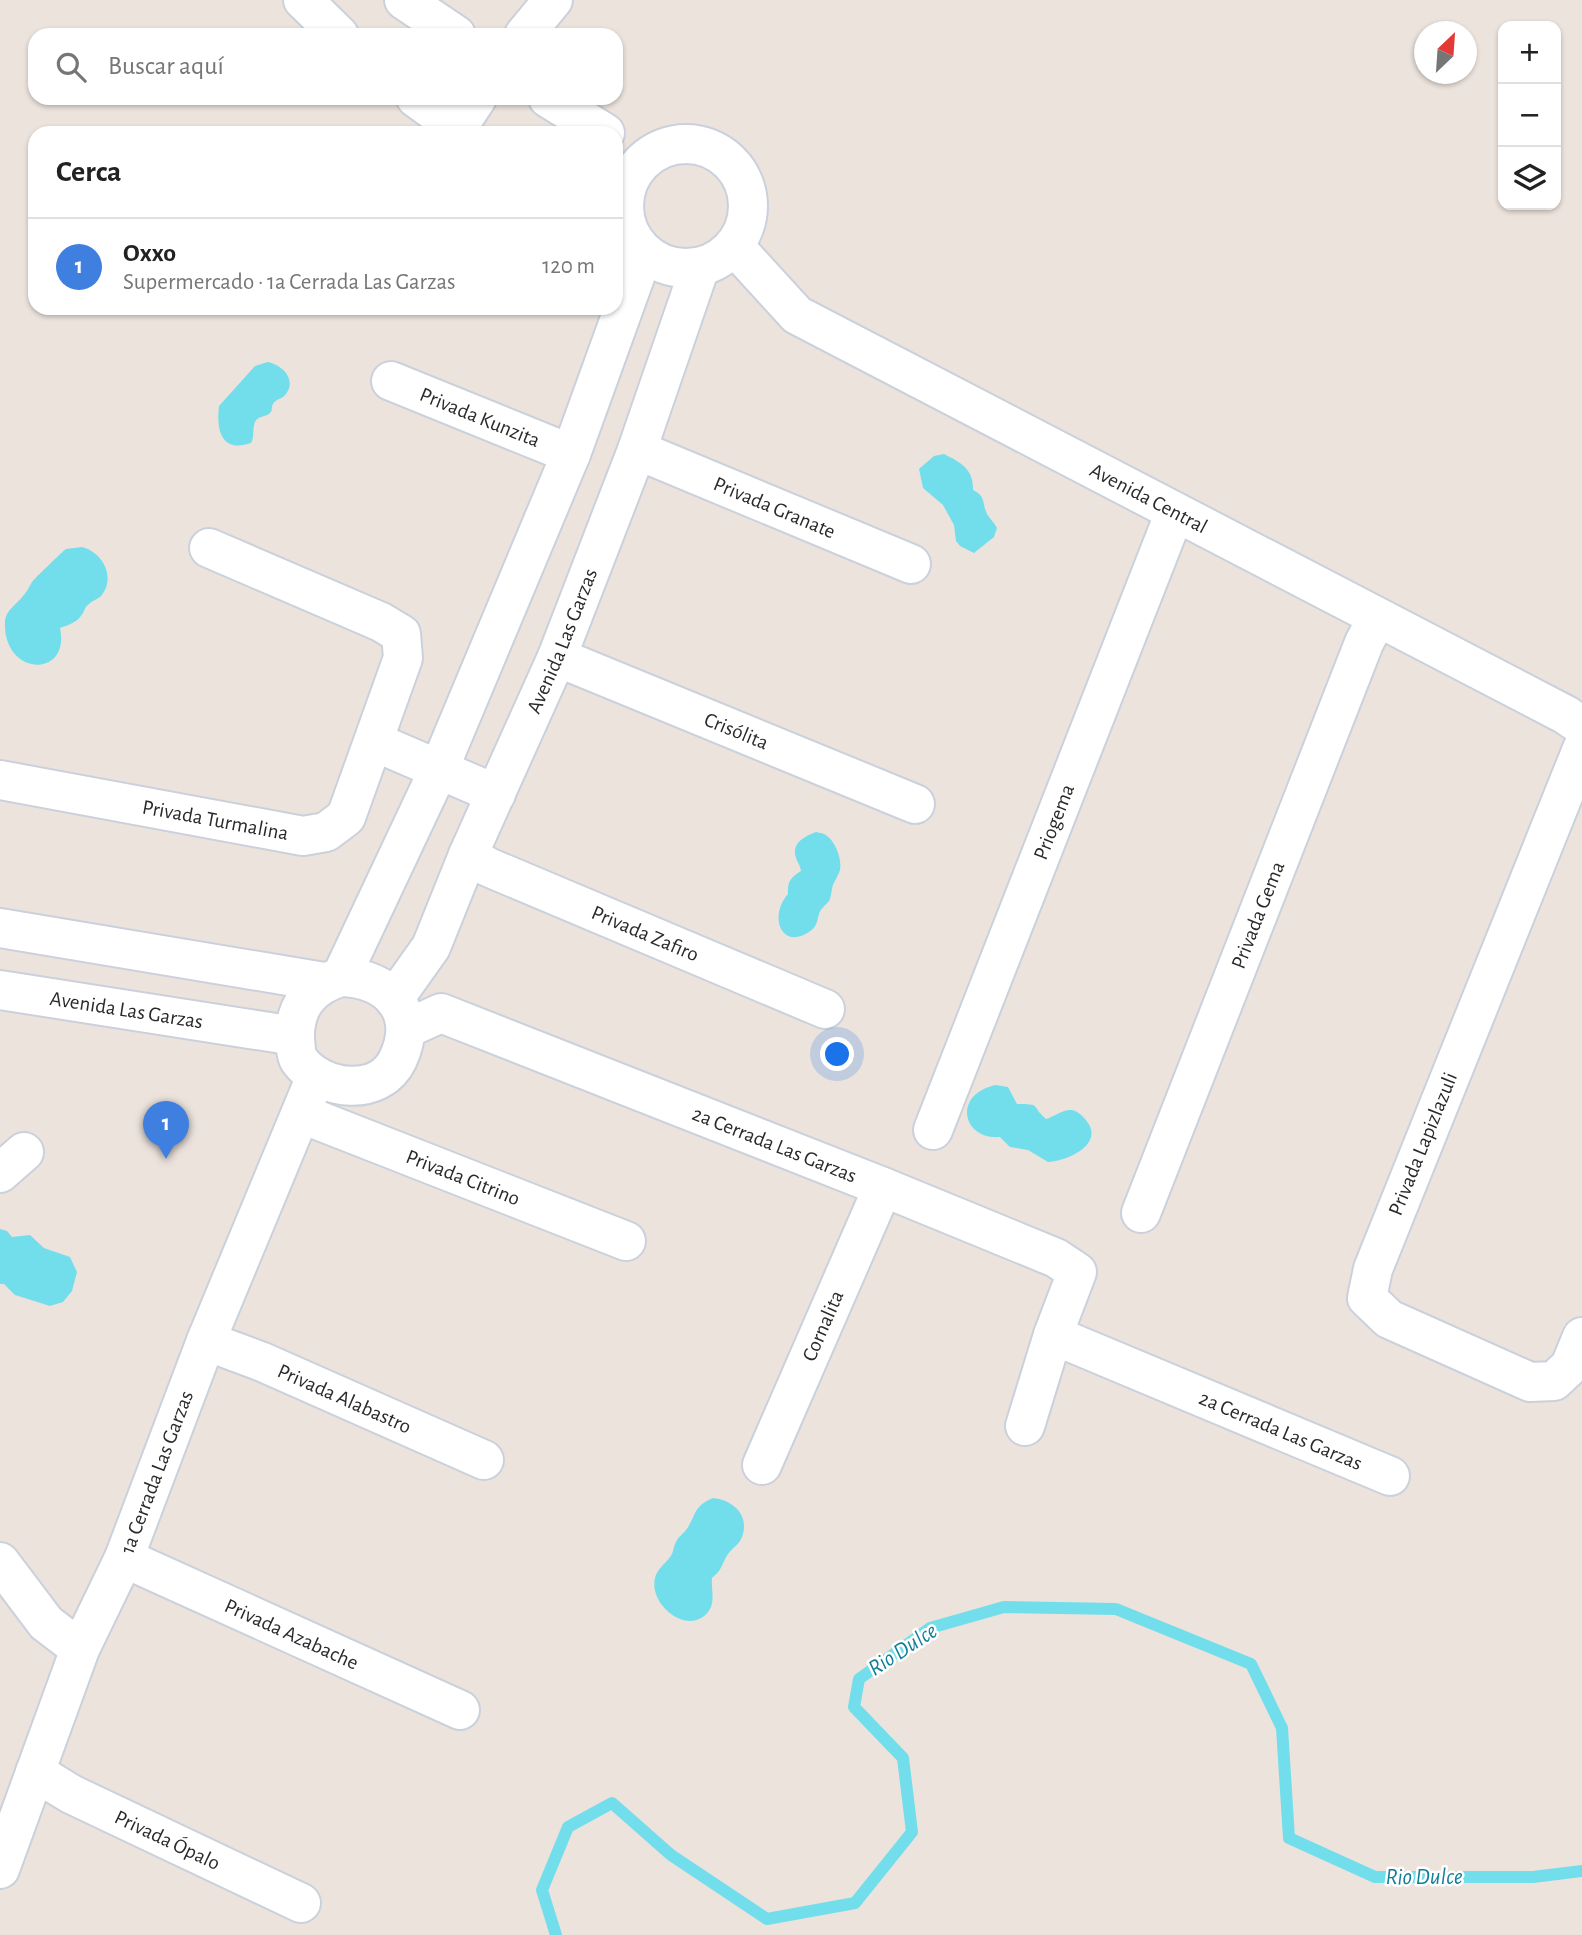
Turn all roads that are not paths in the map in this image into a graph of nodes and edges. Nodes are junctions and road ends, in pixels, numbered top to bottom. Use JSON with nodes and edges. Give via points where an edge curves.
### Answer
{"nodes":[{"id":1,"x":303,"y":0,"type":"edge"},
{"id":2,"x":404,"y":0,"type":"edge"},
{"id":3,"x":553,"y":0,"type":"edge"},
{"id":4,"x":332,"y":28,"type":"edge"},
{"id":5,"x":446,"y":28,"type":"edge"},
{"id":6,"x":530,"y":28,"type":"edge"},
{"id":7,"x":432,"y":105,"type":"edge"},
{"id":8,"x":559,"y":105,"type":"edge"},
{"id":9,"x":466,"y":120,"type":"edge"},
{"id":10,"x":594,"y":126,"type":"edge"},
{"id":11,"x":631,"y":148,"type":"edge"},
{"id":12,"x":623,"y":201,"type":"edge"},
{"id":13,"x":623,"y":219,"type":"edge"},
{"id":14,"x":734,"y":246,"type":"junction"},
{"id":15,"x":644,"y":252,"type":"junction"},
{"id":16,"x":700,"y":267,"type":"junction"},
{"id":17,"x":623,"y":310,"type":"edge"},
{"id":18,"x":621,"y":315,"type":"edge"},
{"id":19,"x":391,"y":381,"type":"dead end"},
{"id":20,"x":637,"y":450,"type":"junction"},
{"id":21,"x":571,"y":454,"type":"junction"},
{"id":22,"x":1175,"y":512,"type":"junction"},
{"id":23,"x":209,"y":548,"type":"dead end"},
{"id":24,"x":911,"y":564,"type":"dead end"},
{"id":25,"x":1377,"y":618,"type":"junction"},
{"id":26,"x":557,"y":657,"type":"junction"},
{"id":27,"x":1582,"y":726,"type":"edge"},
{"id":28,"x":375,"y":742,"type":"junction"},
{"id":29,"x":1582,"y":749,"type":"edge"},
{"id":30,"x":439,"y":769,"type":"junction"},
{"id":31,"x":0,"y":780,"type":"edge"},
{"id":32,"x":496,"y":794,"type":"junction"},
{"id":33,"x":915,"y":804,"type":"dead end"},
{"id":34,"x":468,"y":855,"type":"junction"},
{"id":35,"x":0,"y":928,"type":"edge"},
{"id":36,"x":333,"y":979,"type":"junction"},
{"id":37,"x":0,"y":990,"type":"edge"},
{"id":38,"x":825,"y":1009,"type":"dead end"},
{"id":39,"x":400,"y":1014,"type":"junction"},
{"id":40,"x":295,"y":1036,"type":"junction"},
{"id":41,"x":316,"y":1076,"type":"junction"},
{"id":42,"x":302,"y":1114,"type":"junction"},
{"id":43,"x":933,"y":1130,"type":"dead end"},
{"id":44,"x":883,"y":1187,"type":"junction"},
{"id":45,"x":1141,"y":1213,"type":"dead end"},
{"id":46,"x":626,"y":1241,"type":"dead end"},
{"id":47,"x":1053,"y":1335,"type":"junction"},
{"id":48,"x":1582,"y":1337,"type":"edge"},
{"id":49,"x":206,"y":1341,"type":"junction"},
{"id":50,"x":1025,"y":1426,"type":"dead end"},
{"id":51,"x":484,"y":1460,"type":"dead end"},
{"id":52,"x":762,"y":1465,"type":"dead end"},
{"id":53,"x":1390,"y":1476,"type":"dead end"},
{"id":54,"x":124,"y":1558,"type":"junction"},
{"id":55,"x":0,"y":1562,"type":"edge"},
{"id":56,"x":80,"y":1649,"type":"junction"},
{"id":57,"x":460,"y":1710,"type":"dead end"},
{"id":58,"x":36,"y":1772,"type":"junction"},
{"id":59,"x":0,"y":1866,"type":"edge"},
{"id":60,"x":301,"y":1903,"type":"dead end"}],
"edges":[{"from":1,"to":4,"type":"street"},
{"from":2,"to":5,"type":"street"},
{"from":3,"to":6,"type":"street"},
{"from":7,"to":9,"type":"street"},
{"from":8,"to":10,"type":"street"},
{"from":11,"to":12,"type":"street","via":[[633,173]]},
{"from":11,"to":14,"type":"street","via":[[687,144],[726,157],[739,172],[749,210]]},
{"from":13,"to":15,"type":"street"},
{"from":14,"to":16,"type":"street"},
{"from":14,"to":22,"type":"street","name":"Avenida Central","via":[[797,315]]},
{"from":15,"to":16,"type":"street","via":[[662,263]]},
{"from":15,"to":17,"type":"street"},
{"from":16,"to":20,"type":"street","name":"Avenida Las Garzas"},
{"from":18,"to":21,"type":"street"},
{"from":19,"to":21,"type":"street","name":"Privada Kunzita"},
{"from":20,"to":24,"type":"street","name":"Privada Granate"},
{"from":20,"to":26,"type":"street","name":"Avenida Las Garzas"},
{"from":21,"to":30,"type":"street"},
{"from":22,"to":25,"type":"street","name":"Avenida Central"},
{"from":22,"to":43,"type":"street","name":"Priogema"},
{"from":23,"to":28,"type":"street","name":"Privada Turmalina","via":[[401,634],[403,658]]},
{"from":25,"to":27,"type":"street","name":"Avenida Central"},
{"from":25,"to":45,"type":"street","name":"Privada Gema"},
{"from":26,"to":32,"type":"street","name":"Avenida Las Garzas"},
{"from":26,"to":33,"type":"street","name":"Crisólita"},
{"from":28,"to":30,"type":"street"},
{"from":28,"to":31,"type":"street","name":"Privada Turmalina","via":[[346,817],[326,832],[303,836]]},
{"from":29,"to":48,"type":"street","name":"Privada Lapizlazuli","via":[[1373,1269],[1367,1298],[1390,1319],[1530,1382],[1554,1381],[1570,1366]]},
{"from":30,"to":32,"type":"street"},
{"from":30,"to":36,"type":"street"},
{"from":32,"to":34,"type":"street","name":"Avenida Las Garzas"},
{"from":34,"to":38,"type":"street","name":"Privada Zafiro"},
{"from":34,"to":39,"type":"street","name":"Avenida Las Garzas"},
{"from":35,"to":36,"type":"street"},
{"from":36,"to":39,"type":"street","via":[[361,977],[378,984]]},
{"from":36,"to":40,"type":"street","via":[[309,993],[299,1009]]},
{"from":37,"to":40,"type":"street","name":"Avenida Las Garzas"},
{"from":39,"to":41,"type":"street","name":"Avenida Las Garzas","via":[[403,1046],[384,1076],[349,1087]]},
{"from":39,"to":44,"type":"street","name":"2a Cerrada Las Garzas","via":[[441,1013]]},
{"from":40,"to":41,"type":"street","via":[[298,1058]]},
{"from":41,"to":42,"type":"street","name":"1a Cerrada Las Garzas"},
{"from":42,"to":46,"type":"street","name":"Privada Citrino"},
{"from":42,"to":49,"type":"street","name":"1a Cerrada Las Garzas"},
{"from":44,"to":47,"type":"street","name":"2a Cerrada Las Garzas","via":[[1056,1258],[1077,1272]]},
{"from":44,"to":52,"type":"street","name":"Cornalita"},
{"from":47,"to":50,"type":"street","name":"2a Cerrada Las Garzas"},
{"from":47,"to":53,"type":"street","name":"2a Cerrada Las Garzas"},
{"from":49,"to":51,"type":"street","name":"Privada Alabastro"},
{"from":49,"to":54,"type":"street","name":"1a Cerrada Las Garzas"},
{"from":54,"to":56,"type":"street","name":"1a Cerrada Las Garzas"},
{"from":54,"to":57,"type":"street","name":"Privada Azabache"},
{"from":55,"to":56,"type":"street","via":[[46,1622]]},
{"from":56,"to":58,"type":"street","name":"1a Cerrada Las Garzas"},
{"from":58,"to":59,"type":"street","name":"1a Cerrada Las Garzas"},
{"from":58,"to":60,"type":"street","name":"Privada Ópalo","via":[[72,1794]]}]}
